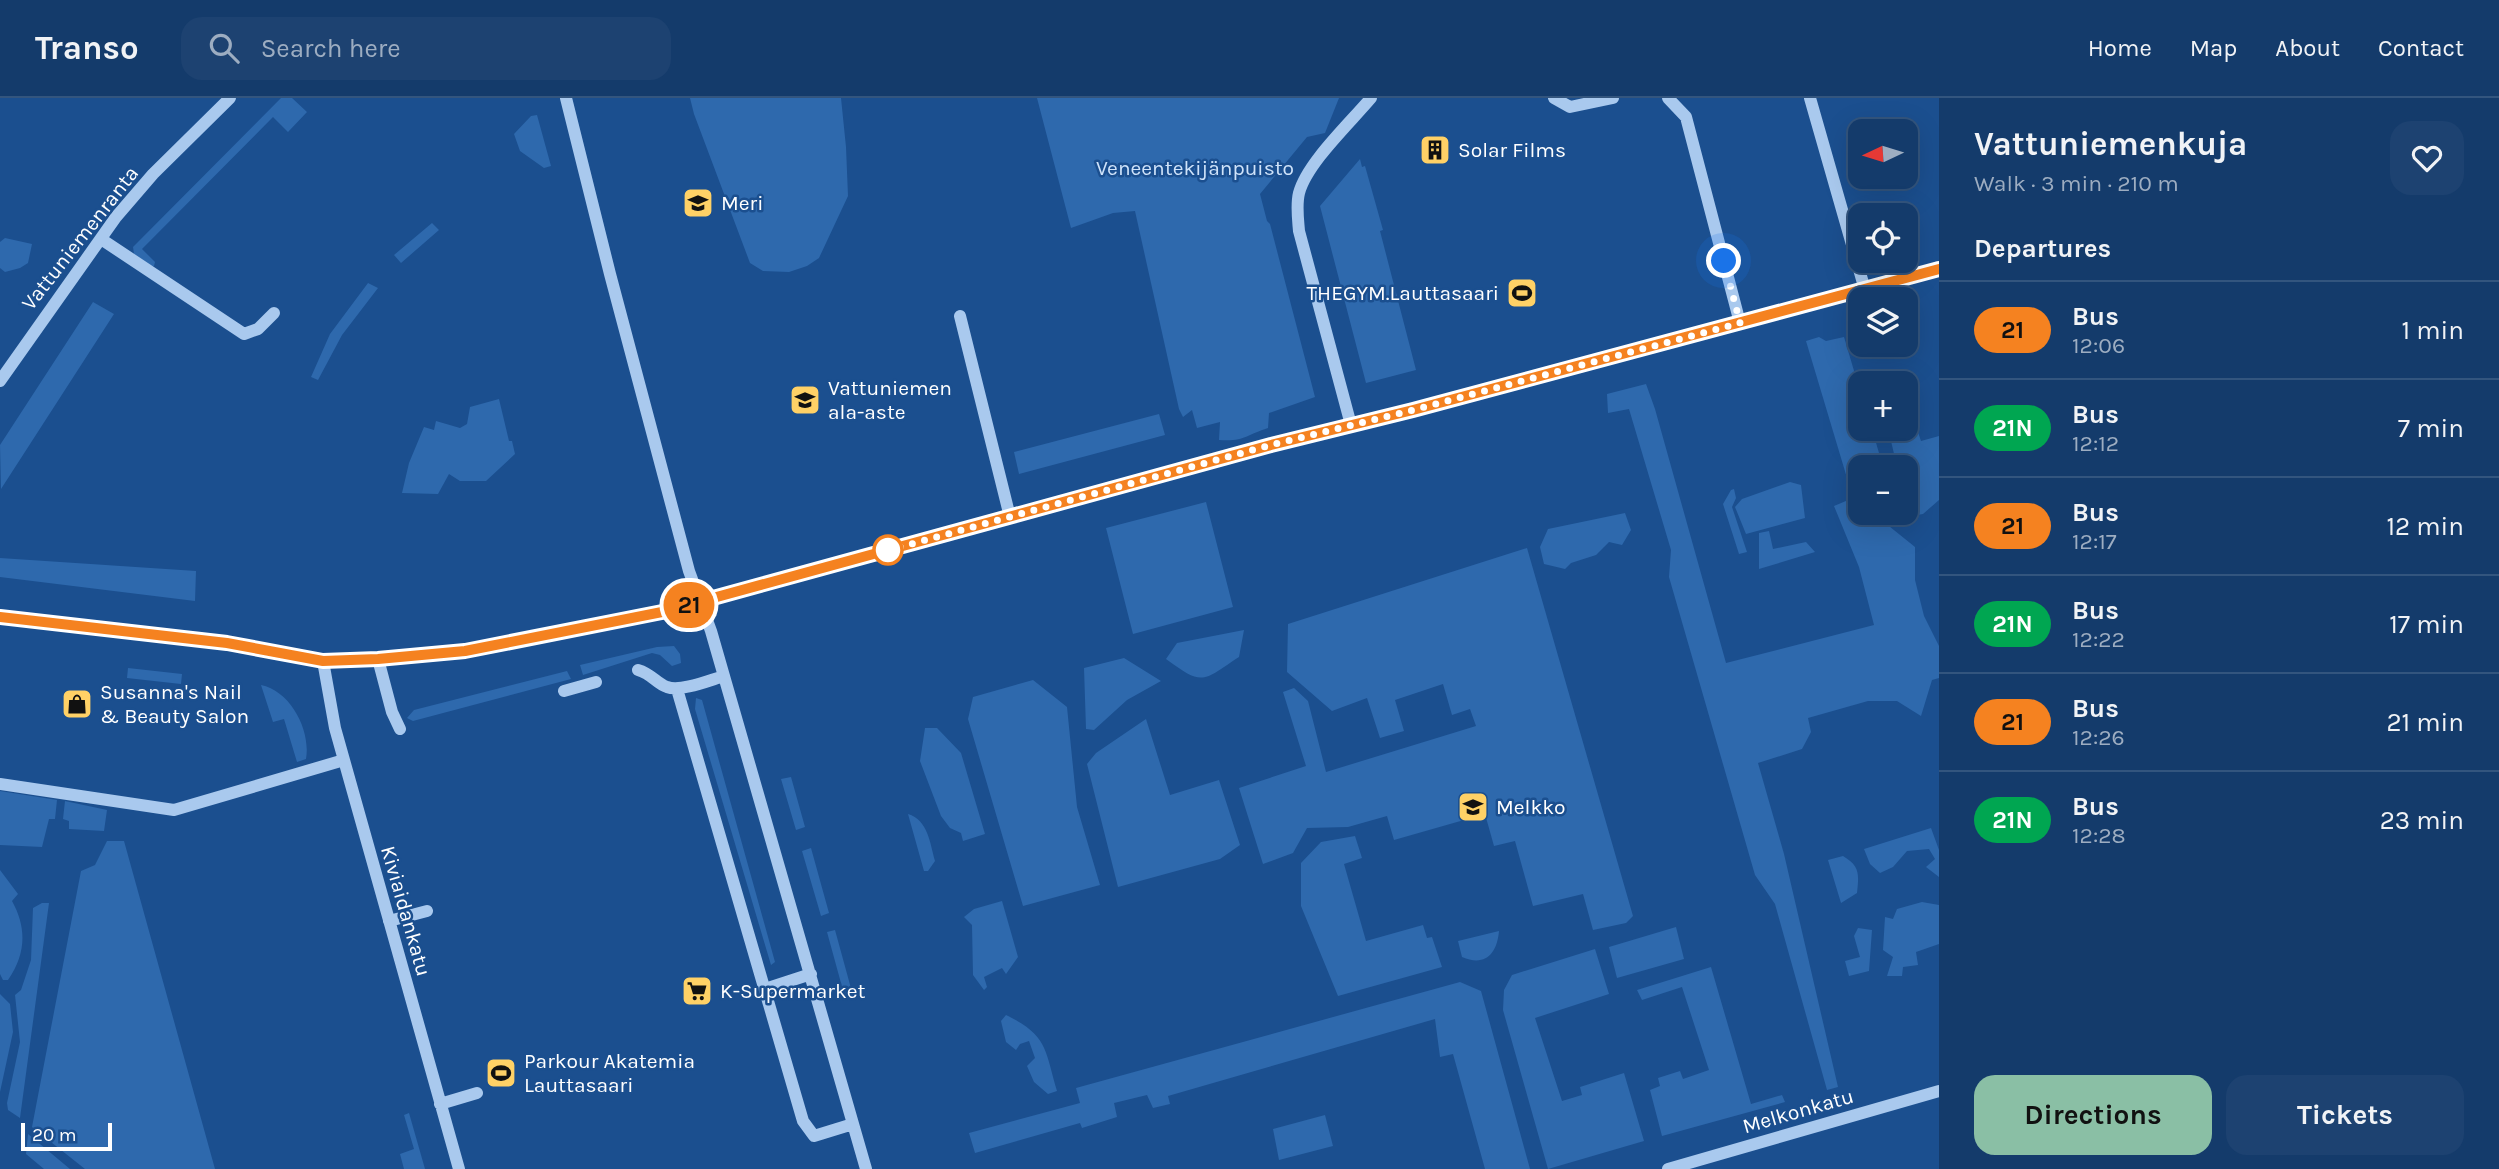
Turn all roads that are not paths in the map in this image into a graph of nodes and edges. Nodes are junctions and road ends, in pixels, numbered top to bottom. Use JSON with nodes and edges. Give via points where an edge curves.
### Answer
{"nodes":[{"id":1,"x":230,"y":98,"type":"edge"},
{"id":2,"x":568,"y":98,"type":"edge"},
{"id":3,"x":1371,"y":98,"type":"edge"},
{"id":4,"x":1554,"y":98,"type":"edge"},
{"id":5,"x":1613,"y":98,"type":"edge"},
{"id":6,"x":1668,"y":98,"type":"edge"},
{"id":7,"x":1810,"y":98,"type":"edge"},
{"id":8,"x":101,"y":239,"type":"junction"},
{"id":9,"x":1939,"y":269,"type":"edge"},
{"id":10,"x":1864,"y":287,"type":"edge"},
{"id":11,"x":1876,"y":287,"type":"edge"},
{"id":12,"x":1848,"y":294,"type":"edge"},
{"id":13,"x":274,"y":313,"type":"dead end"},
{"id":14,"x":960,"y":316,"type":"dead end"},
{"id":15,"x":1740,"y":323,"type":"junction"},
{"id":16,"x":0,"y":381,"type":"edge"},
{"id":17,"x":1351,"y":425,"type":"junction"},
{"id":18,"x":1010,"y":517,"type":"junction"},
{"id":19,"x":699,"y":603,"type":"junction"},
{"id":20,"x":0,"y":617,"type":"edge"},
{"id":21,"x":378,"y":659,"type":"junction"},
{"id":22,"x":323,"y":661,"type":"junction"},
{"id":23,"x":638,"y":670,"type":"dead end"},
{"id":24,"x":724,"y":676,"type":"junction"},
{"id":25,"x":596,"y":682,"type":"dead end"},
{"id":26,"x":677,"y":689,"type":"junction"},
{"id":27,"x":564,"y":691,"type":"dead end"},
{"id":28,"x":400,"y":729,"type":"dead end"},
{"id":29,"x":344,"y":760,"type":"junction"},
{"id":30,"x":0,"y":784,"type":"edge"},
{"id":31,"x":426,"y":911,"type":"dead end"},
{"id":32,"x":389,"y":921,"type":"junction"},
{"id":33,"x":811,"y":974,"type":"junction"},
{"id":34,"x":765,"y":989,"type":"junction"},
{"id":35,"x":1939,"y":1091,"type":"edge"},
{"id":36,"x":477,"y":1093,"type":"dead end"},
{"id":37,"x":440,"y":1104,"type":"junction"},
{"id":38,"x":853,"y":1124,"type":"junction"},
{"id":39,"x":459,"y":1169,"type":"edge"},
{"id":40,"x":866,"y":1169,"type":"edge"},
{"id":41,"x":1668,"y":1169,"type":"edge"}],
"edges":[{"from":1,"to":8,"type":"street","name":"Vattuniemenranta","via":[[153,174]]},
{"from":2,"to":19,"type":"street","via":[[610,274]]},
{"from":3,"to":17,"type":"street","via":[[1305,176],[1298,203],[1300,231]]},
{"from":4,"to":5,"type":"street","via":[[1570,107]]},
{"from":6,"to":15,"type":"street","via":[[1686,117]]},
{"from":7,"to":10,"type":"street"},
{"from":8,"to":13,"type":"street","via":[[244,334],[258,329]]},
{"from":8,"to":16,"type":"street","name":"Vattuniemenranta"},
{"from":9,"to":11,"type":"street"},
{"from":12,"to":15,"type":"street"},
{"from":14,"to":18,"type":"street"},
{"from":15,"to":17,"type":"street"},
{"from":17,"to":18,"type":"street"},
{"from":18,"to":19,"type":"street"},
{"from":19,"to":21,"type":"street","via":[[465,651]]},
{"from":19,"to":24,"type":"street"},
{"from":20,"to":22,"type":"street","via":[[227,643]]},
{"from":21,"to":22,"type":"street"},
{"from":21,"to":28,"type":"street"},
{"from":22,"to":29,"type":"street","name":"Kiviaidankatu"},
{"from":23,"to":26,"type":"street"},
{"from":24,"to":26,"type":"street"},
{"from":24,"to":33,"type":"street"},
{"from":25,"to":27,"type":"street"},
{"from":26,"to":34,"type":"street"},
{"from":29,"to":30,"type":"street","via":[[174,810]]},
{"from":29,"to":32,"type":"street","name":"Kiviaidankatu"},
{"from":31,"to":32,"type":"street"},
{"from":32,"to":37,"type":"street","name":"Kiviaidankatu"},
{"from":33,"to":34,"type":"street"},
{"from":33,"to":38,"type":"street"},
{"from":34,"to":38,"type":"street","via":[[803,1121],[814,1136]]},
{"from":35,"to":41,"type":"street","name":"Melkonkatu"},
{"from":36,"to":37,"type":"street"},
{"from":37,"to":39,"type":"street","name":"Kiviaidankatu"},
{"from":38,"to":40,"type":"street"}]}
